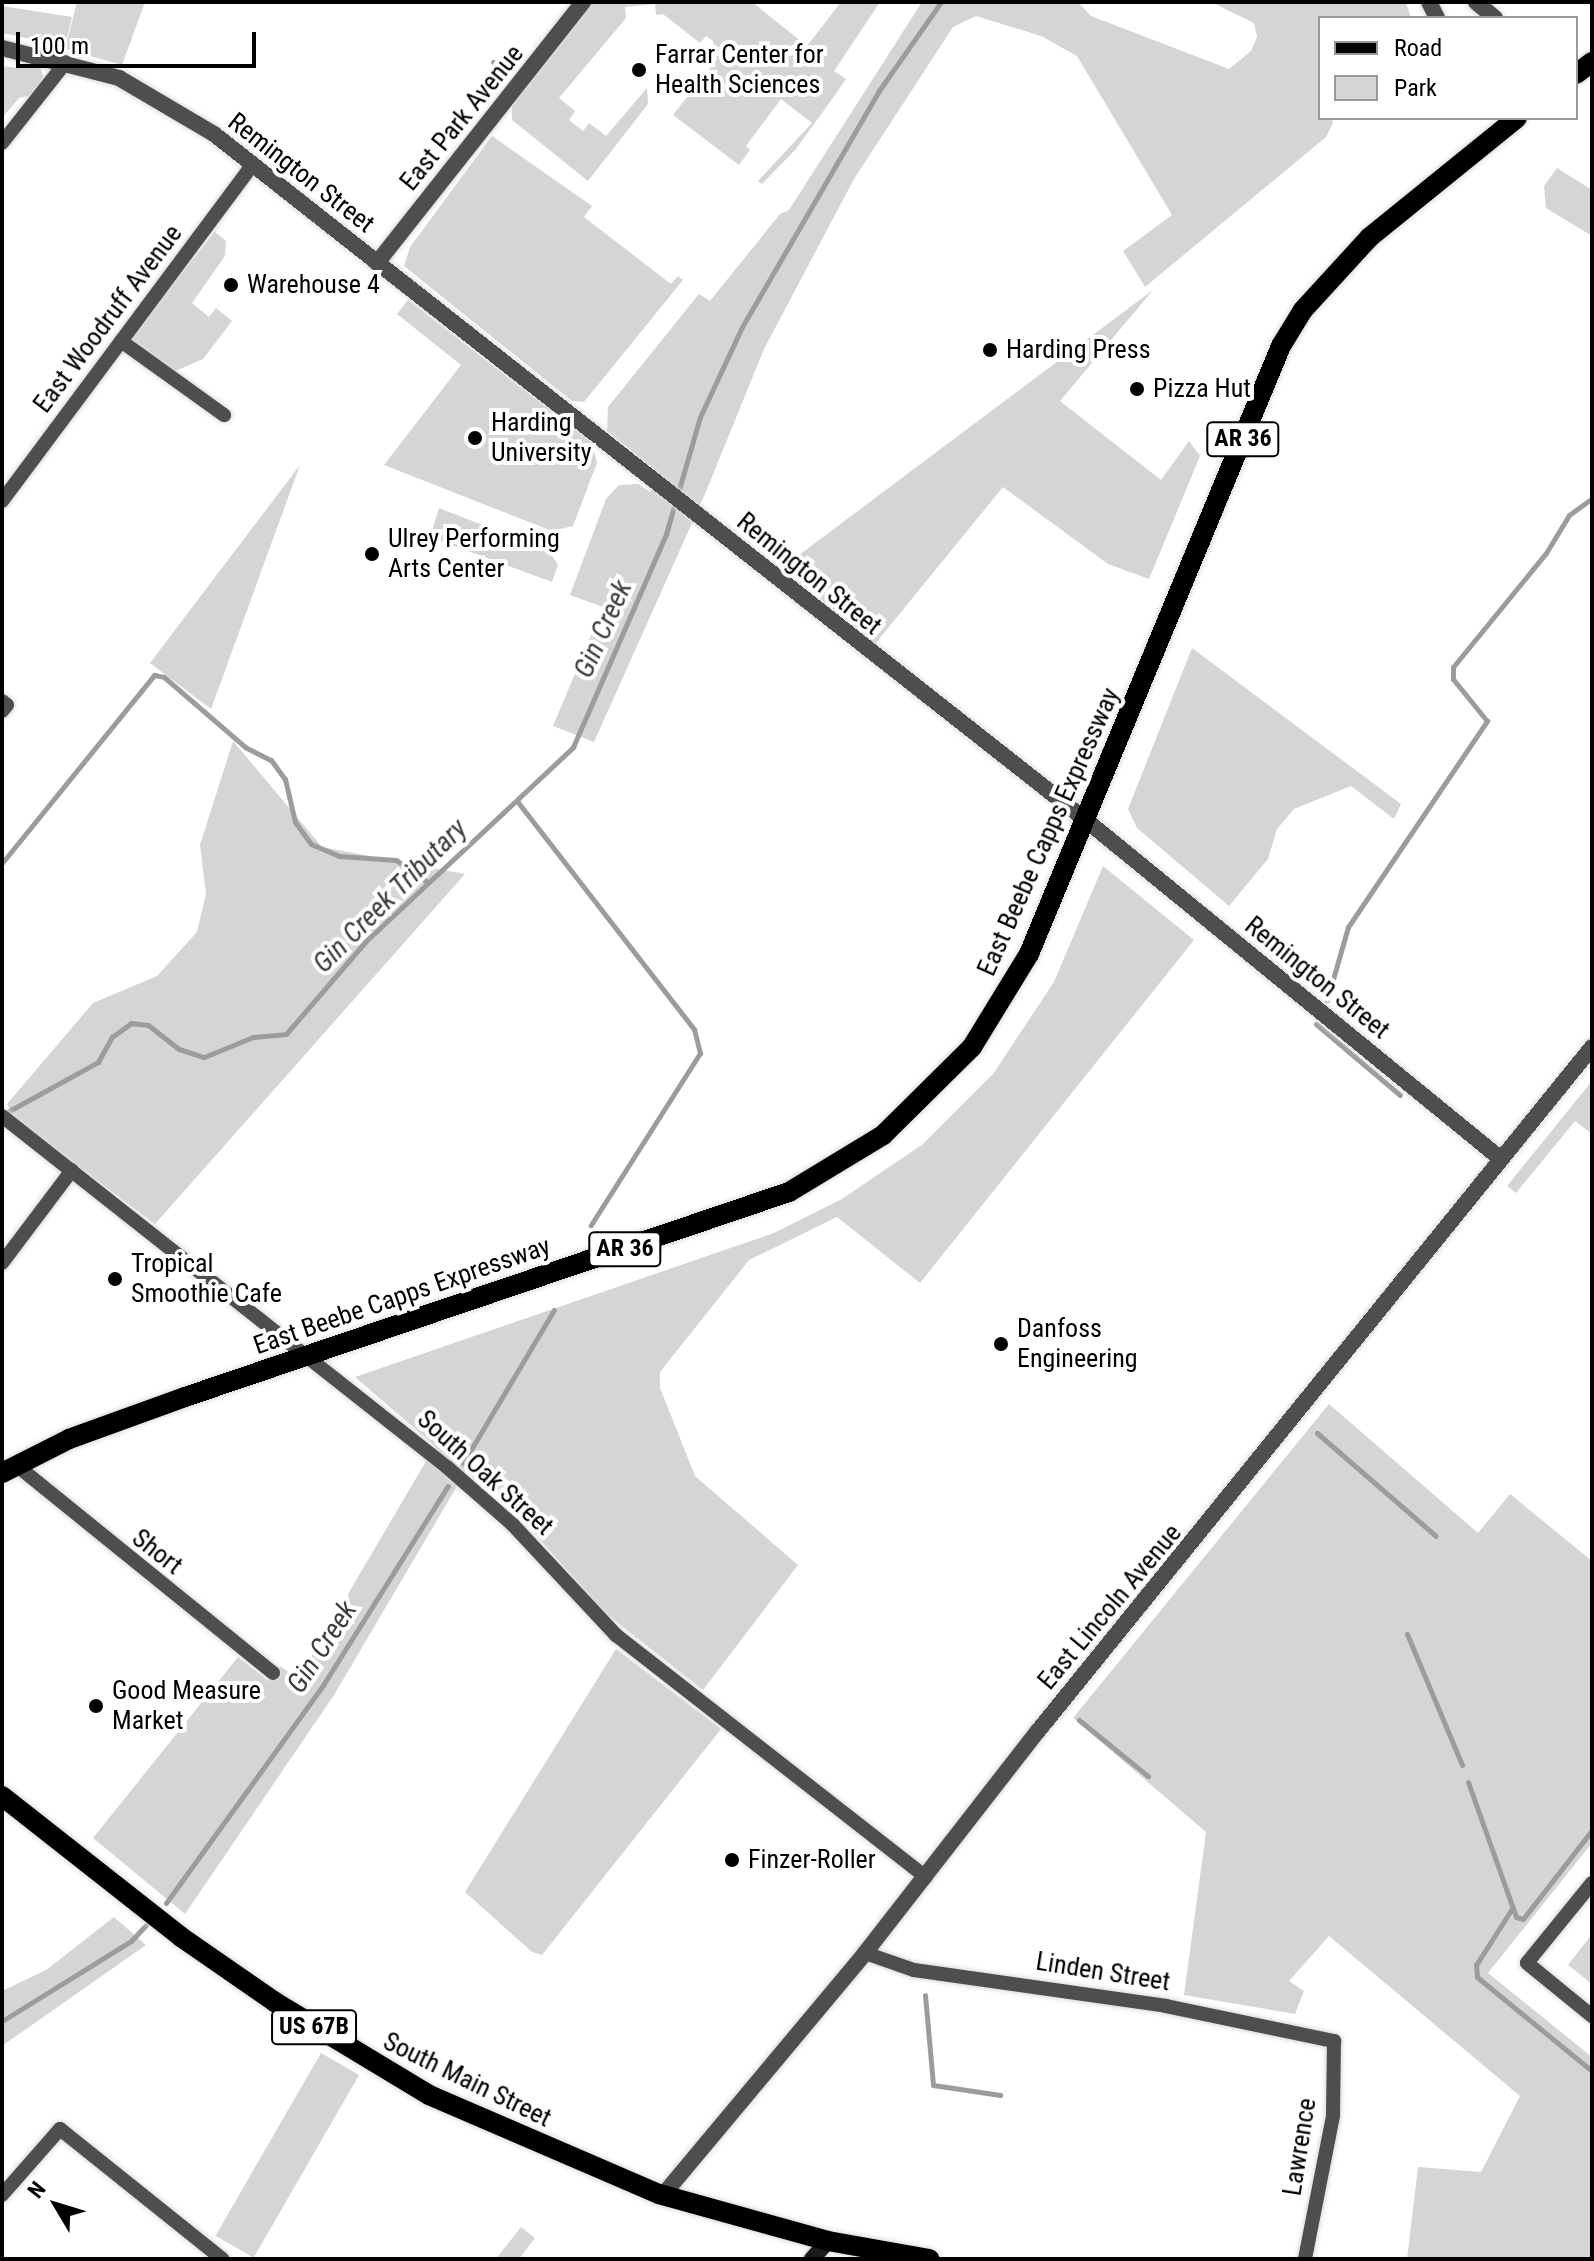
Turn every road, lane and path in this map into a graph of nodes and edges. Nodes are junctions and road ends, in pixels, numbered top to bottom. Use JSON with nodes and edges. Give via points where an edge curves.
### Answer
{"nodes":[{"id":1,"x":583,"y":2,"type":"edge"},
{"id":2,"x":1476,"y":2,"type":"edge"},
{"id":3,"x":1493,"y":16,"type":"edge"},
{"id":4,"x":2,"y":48,"type":"edge"},
{"id":5,"x":66,"y":62,"type":"junction"},
{"id":6,"x":1505,"y":121,"type":"edge"},
{"id":7,"x":2,"y":143,"type":"edge"},
{"id":8,"x":252,"y":165,"type":"junction"},
{"id":9,"x":377,"y":263,"type":"junction"},
{"id":10,"x":121,"y":341,"type":"junction"},
{"id":11,"x":224,"y":415,"type":"dead end"},
{"id":12,"x":2,"y":501,"type":"edge"},
{"id":13,"x":2,"y":701,"type":"edge"},
{"id":14,"x":2,"y":711,"type":"edge"},
{"id":15,"x":1087,"y":821,"type":"junction"},
{"id":16,"x":1592,"y":1047,"type":"edge"},
{"id":17,"x":2,"y":1116,"type":"edge"},
{"id":18,"x":1501,"y":1159,"type":"junction"},
{"id":19,"x":72,"y":1170,"type":"junction"},
{"id":20,"x":2,"y":1263,"type":"edge"},
{"id":21,"x":307,"y":1355,"type":"junction"},
{"id":22,"x":8,"y":1469,"type":"edge"},
{"id":23,"x":273,"y":1673,"type":"dead end"},
{"id":24,"x":2,"y":1796,"type":"edge"},
{"id":25,"x":926,"y":1877,"type":"junction"},
{"id":26,"x":1592,"y":1883,"type":"edge"},
{"id":27,"x":865,"y":1953,"type":"junction"},
{"id":28,"x":1592,"y":2016,"type":"edge"},
{"id":29,"x":1334,"y":2041,"type":"joint"},
{"id":30,"x":2,"y":2195,"type":"edge"},
{"id":31,"x":663,"y":2195,"type":"junction"},
{"id":32,"x":828,"y":2241,"type":"junction"},
{"id":33,"x":222,"y":2259,"type":"edge"},
{"id":34,"x":812,"y":2259,"type":"edge"},
{"id":35,"x":929,"y":2259,"type":"edge"},
{"id":36,"x":1305,"y":2259,"type":"edge"}],
"edges":[{"from":1,"to":9,"type":"street","name":"East Park Avenue"},
{"from":2,"to":3,"type":"street"},
{"from":4,"to":5,"type":"street","name":"Remington Street"},
{"from":5,"to":7,"type":"street"},
{"from":5,"to":8,"type":"street","name":"Remington Street","via":[[156,96]]},
{"from":6,"to":15,"type":"main road","name":"East Beebe Capps Expressway","number":"AR 36","via":[[1370,237],[1313,298],[1288,334]]},
{"from":8,"to":9,"type":"street","name":"Remington Street"},
{"from":8,"to":10,"type":"street","name":"East Woodruff Avenue"},
{"from":9,"to":15,"type":"street","name":"Remington Street"},
{"from":10,"to":11,"type":"street"},
{"from":10,"to":12,"type":"street","name":"East Woodruff Avenue"},
{"from":13,"to":14,"type":"street","via":[[7,705]]},
{"from":15,"to":18,"type":"street","name":"Remington Street"},
{"from":15,"to":21,"type":"main road","name":"East Beebe Capps Expressway","number":"AR 36","via":[[1029,954],[980,1035],[883,1135],[789,1192]]},
{"from":16,"to":18,"type":"street","name":"East Lincoln Avenue"},
{"from":17,"to":19,"type":"street","name":"South Oak Street"},
{"from":18,"to":25,"type":"street","name":"East Lincoln Avenue"},
{"from":19,"to":20,"type":"street"},
{"from":19,"to":21,"type":"street","name":"South Oak Street"},
{"from":21,"to":22,"type":"main road","name":"East Beebe Capps Expressway","number":"AR 36","via":[[69,1439]]},
{"from":21,"to":25,"type":"street","name":"South Oak Street","via":[[513,1525],[616,1635]]},
{"from":22,"to":23,"type":"street","name":"Short"},
{"from":24,"to":31,"type":"main road","name":"South Main Street","number":"US 67B","via":[[181,1937],[382,2069],[526,2140]]},
{"from":25,"to":27,"type":"street","name":"East Lincoln Avenue"},
{"from":26,"to":28,"type":"street","via":[[1527,1963]]},
{"from":27,"to":29,"type":"street","name":"Linden Street","via":[[914,1970],[1151,2004]]},
{"from":27,"to":31,"type":"street","name":"East Lincoln Avenue"},
{"from":29,"to":36,"type":"street","name":"Lawrence","via":[[1333,2116]]},
{"from":30,"to":33,"type":"street","via":[[60,2129]]},
{"from":31,"to":32,"type":"main road","name":"South Main Street","number":"US 67B"},
{"from":32,"to":34,"type":"main road"},
{"from":32,"to":35,"type":"main road","name":"South Main Street","number":"US 67B"}]}
